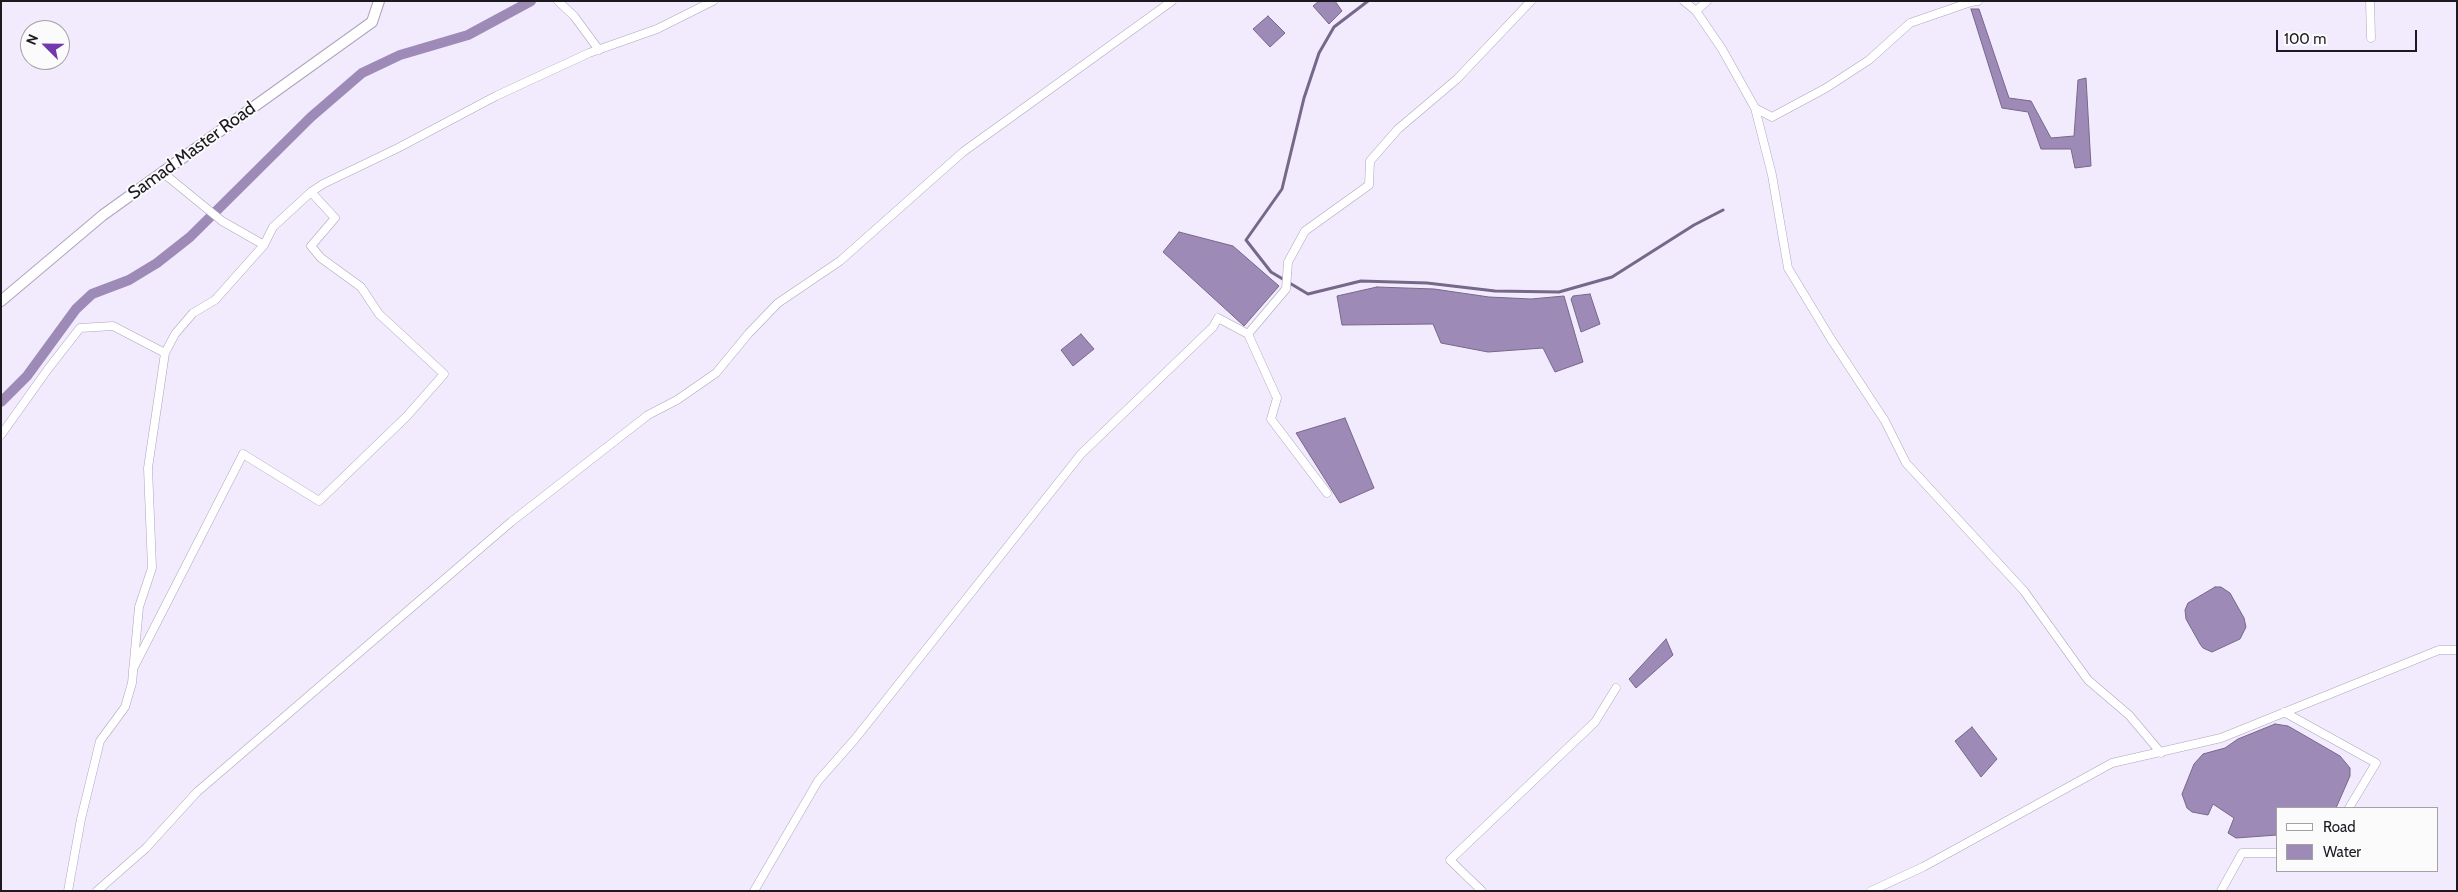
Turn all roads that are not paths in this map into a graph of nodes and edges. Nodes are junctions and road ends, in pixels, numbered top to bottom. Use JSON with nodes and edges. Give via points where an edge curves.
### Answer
{"nodes":[{"id":1,"x":379,"y":1,"type":"edge"},
{"id":2,"x":558,"y":1,"type":"edge"},
{"id":3,"x":712,"y":1,"type":"edge"},
{"id":4,"x":1172,"y":1,"type":"edge"},
{"id":5,"x":1531,"y":1,"type":"edge"},
{"id":6,"x":1684,"y":1,"type":"edge"},
{"id":7,"x":1707,"y":1,"type":"edge"},
{"id":8,"x":1978,"y":1,"type":"edge"},
{"id":9,"x":2370,"y":1,"type":"edge"},
{"id":10,"x":1696,"y":11,"type":"junction"},
{"id":11,"x":2371,"y":38,"type":"dead end"},
{"id":12,"x":599,"y":50,"type":"junction"},
{"id":13,"x":1755,"y":108,"type":"junction"},
{"id":14,"x":162,"y":172,"type":"junction"},
{"id":15,"x":311,"y":192,"type":"junction"},
{"id":16,"x":264,"y":245,"type":"junction"},
{"id":17,"x":1,"y":301,"type":"edge"},
{"id":18,"x":1248,"y":334,"type":"junction"},
{"id":19,"x":165,"y":353,"type":"junction"},
{"id":20,"x":1,"y":435,"type":"edge"},
{"id":21,"x":1327,"y":492,"type":"dead end"},
{"id":22,"x":2457,"y":650,"type":"edge"},
{"id":23,"x":133,"y":669,"type":"junction"},
{"id":24,"x":1616,"y":688,"type":"dead end"},
{"id":25,"x":2284,"y":712,"type":"junction"},
{"id":26,"x":2161,"y":753,"type":"junction"},
{"id":27,"x":2350,"y":807,"type":"edge"},
{"id":28,"x":2276,"y":853,"type":"edge"},
{"id":29,"x":68,"y":891,"type":"edge"},
{"id":30,"x":97,"y":891,"type":"edge"},
{"id":31,"x":754,"y":891,"type":"edge"},
{"id":32,"x":1482,"y":891,"type":"edge"},
{"id":33,"x":1871,"y":891,"type":"edge"},
{"id":34,"x":2221,"y":891,"type":"edge"}],
"edges":[{"from":1,"to":14,"type":"street","name":"Samad Master Road","via":[[372,22]]},
{"from":2,"to":12,"type":"street","via":[[574,16]]},
{"from":3,"to":12,"type":"street","via":[[657,29]]},
{"from":4,"to":30,"type":"street","via":[[963,152],[840,261],[778,303],[716,373],[677,400],[648,414],[512,522],[197,792],[146,848]]},
{"from":5,"to":18,"type":"street","via":[[1457,79],[1398,129],[1370,161],[1369,185],[1305,231],[1288,262],[1286,289]]},
{"from":6,"to":10,"type":"street"},
{"from":7,"to":10,"type":"street"},
{"from":8,"to":13,"type":"street","via":[[1910,23],[1869,60],[1772,117]]},
{"from":9,"to":11,"type":"street"},
{"from":10,"to":13,"type":"street"},
{"from":12,"to":15,"type":"street","via":[[496,96]]},
{"from":13,"to":26,"type":"street","via":[[1772,175],[1788,268],[1884,420],[1906,463],[2024,591],[2088,680],[2129,715]]},
{"from":14,"to":16,"type":"street","via":[[222,221]]},
{"from":14,"to":17,"type":"street","name":"Samad Master Road","via":[[103,215]]},
{"from":15,"to":16,"type":"street","via":[[273,227]]},
{"from":15,"to":23,"type":"street","via":[[335,218],[311,246],[321,258],[361,287],[379,314],[444,374],[407,416],[319,501],[244,454]]},
{"from":16,"to":19,"type":"street","via":[[215,300],[193,313],[175,334]]},
{"from":18,"to":21,"type":"street","via":[[1277,398],[1271,419]]},
{"from":18,"to":31,"type":"street","via":[[1218,318],[1213,327],[1081,454],[856,739],[818,781]]},
{"from":19,"to":20,"type":"street","via":[[113,326],[80,328]]},
{"from":19,"to":23,"type":"street","via":[[148,468],[152,568],[138,608]]},
{"from":22,"to":25,"type":"street","via":[[2439,650]]},
{"from":23,"to":29,"type":"street","via":[[125,707],[100,741]]},
{"from":24,"to":32,"type":"street","via":[[1595,722],[1450,860]]},
{"from":25,"to":26,"type":"street","via":[[2221,738]]},
{"from":25,"to":27,"type":"street","via":[[2376,763]]},
{"from":26,"to":33,"type":"street","via":[[2112,764],[1923,867]]},
{"from":28,"to":34,"type":"street","via":[[2242,853]]}]}
